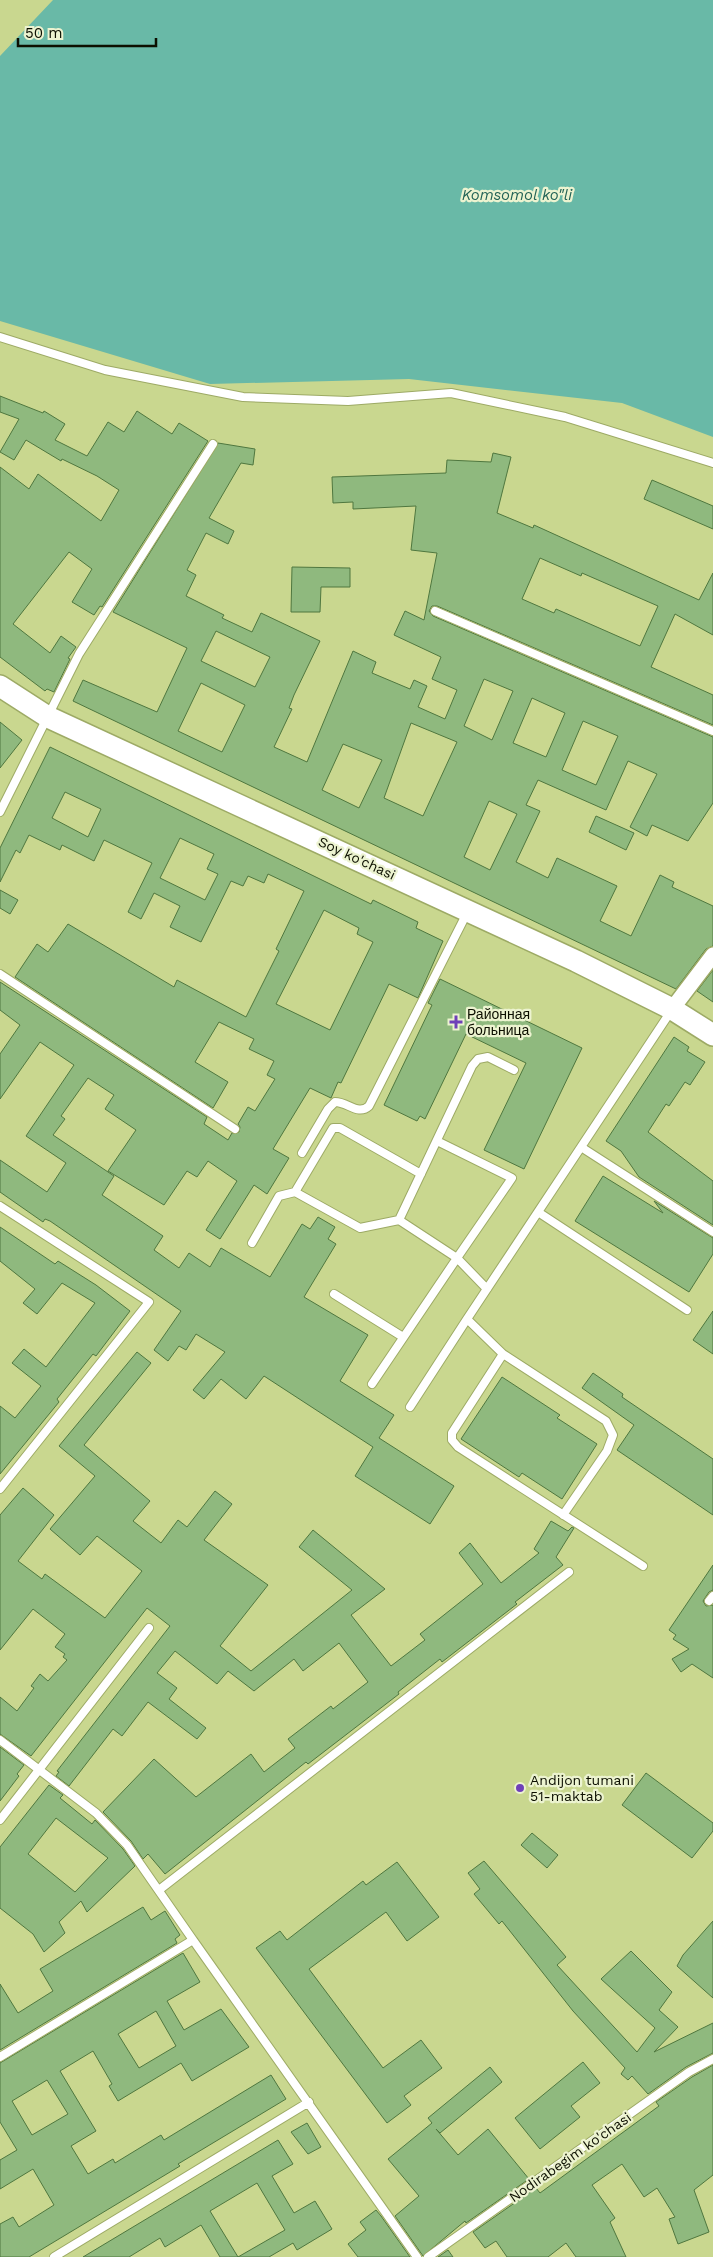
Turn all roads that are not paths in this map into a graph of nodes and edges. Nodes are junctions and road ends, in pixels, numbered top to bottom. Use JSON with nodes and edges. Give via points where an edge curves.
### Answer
{"nodes":[{"id":1,"x":0,"y":337,"type":"edge"},
{"id":2,"x":213,"y":444,"type":"dead end"},
{"id":3,"x":713,"y":463,"type":"edge"},
{"id":4,"x":435,"y":611,"type":"dead end"},
{"id":5,"x":0,"y":686,"type":"edge"},
{"id":6,"x":48,"y":717,"type":"junction"},
{"id":7,"x":713,"y":731,"type":"edge"},
{"id":8,"x":0,"y":812,"type":"edge"},
{"id":9,"x":469,"y":909,"type":"junction"},
{"id":10,"x":713,"y":955,"type":"edge"},
{"id":11,"x":0,"y":974,"type":"edge"},
{"id":12,"x":672,"y":1010,"type":"junction"},
{"id":13,"x":713,"y":1035,"type":"edge"},
{"id":14,"x":514,"y":1070,"type":"dead end"},
{"id":15,"x":235,"y":1129,"type":"dead end"},
{"id":16,"x":437,"y":1141,"type":"junction"},
{"id":17,"x":581,"y":1147,"type":"junction"},
{"id":18,"x":302,"y":1153,"type":"dead end"},
{"id":19,"x":421,"y":1174,"type":"junction"},
{"id":20,"x":295,"y":1192,"type":"junction"},
{"id":21,"x":0,"y":1206,"type":"edge"},
{"id":22,"x":538,"y":1212,"type":"junction"},
{"id":23,"x":399,"y":1220,"type":"junction"},
{"id":24,"x":713,"y":1232,"type":"edge"},
{"id":25,"x":252,"y":1243,"type":"dead end"},
{"id":26,"x":457,"y":1258,"type":"junction"},
{"id":27,"x":487,"y":1289,"type":"junction"},
{"id":28,"x":334,"y":1294,"type":"dead end"},
{"id":29,"x":687,"y":1310,"type":"dead end"},
{"id":30,"x":467,"y":1319,"type":"junction"},
{"id":31,"x":403,"y":1337,"type":"junction"},
{"id":32,"x":503,"y":1354,"type":"junction"},
{"id":33,"x":372,"y":1384,"type":"dead end"},
{"id":34,"x":410,"y":1408,"type":"dead end"},
{"id":35,"x":0,"y":1489,"type":"edge"},
{"id":36,"x":564,"y":1515,"type":"junction"},
{"id":37,"x":643,"y":1566,"type":"dead end"},
{"id":38,"x":569,"y":1572,"type":"dead end"},
{"id":39,"x":149,"y":1628,"type":"dead end"},
{"id":40,"x":0,"y":1740,"type":"edge"},
{"id":41,"x":38,"y":1770,"type":"junction"},
{"id":42,"x":0,"y":1820,"type":"edge"},
{"id":43,"x":159,"y":1890,"type":"junction"},
{"id":44,"x":193,"y":1940,"type":"junction"},
{"id":45,"x":0,"y":2057,"type":"edge"},
{"id":46,"x":713,"y":2059,"type":"edge"},
{"id":47,"x":309,"y":2102,"type":"junction"},
{"id":48,"x":54,"y":2257,"type":"edge"},
{"id":49,"x":417,"y":2257,"type":"edge"},
{"id":50,"x":428,"y":2257,"type":"edge"}],
"edges":[{"from":1,"to":3,"type":"lane","via":[[105,370],[243,397],[348,401],[451,393],[565,418]]},
{"from":2,"to":6,"type":"lane","via":[[79,654]]},
{"from":4,"to":7,"type":"lane"},
{"from":5,"to":6,"type":"main road","name":"Soy ko'chasi"},
{"from":6,"to":8,"type":"lane"},
{"from":6,"to":9,"type":"main road","name":"Soy ko'chasi"},
{"from":9,"to":12,"type":"main road","name":"Soy ko'chasi"},
{"from":9,"to":18,"type":"lane","via":[[369,1106],[358,1111],[342,1102],[335,1102]]},
{"from":10,"to":12,"type":"street"},
{"from":11,"to":15,"type":"lane"},
{"from":12,"to":13,"type":"main road","name":"Soy ko'chasi"},
{"from":12,"to":17,"type":"lane"},
{"from":14,"to":16,"type":"lane","via":[[488,1057],[478,1059]]},
{"from":16,"to":19,"type":"lane"},
{"from":16,"to":26,"type":"lane","via":[[512,1178]]},
{"from":17,"to":22,"type":"lane"},
{"from":17,"to":24,"type":"lane"},
{"from":19,"to":20,"type":"lane","via":[[340,1128],[333,1128]]},
{"from":19,"to":23,"type":"lane"},
{"from":20,"to":23,"type":"lane","via":[[360,1228]]},
{"from":20,"to":25,"type":"lane","via":[[279,1196]]},
{"from":21,"to":35,"type":"lane","via":[[150,1302]]},
{"from":22,"to":27,"type":"lane"},
{"from":22,"to":29,"type":"lane"},
{"from":23,"to":26,"type":"lane"},
{"from":26,"to":27,"type":"lane"},
{"from":26,"to":31,"type":"lane"},
{"from":27,"to":30,"type":"lane"},
{"from":28,"to":31,"type":"lane"},
{"from":30,"to":32,"type":"lane"},
{"from":30,"to":34,"type":"lane"},
{"from":31,"to":33,"type":"lane"},
{"from":32,"to":36,"type":"lane","via":[[606,1422],[613,1435],[608,1451]]},
{"from":32,"to":36,"type":"lane","via":[[452,1433],[452,1440]]},
{"from":36,"to":37,"type":"lane"},
{"from":38,"to":43,"type":"lane"},
{"from":39,"to":41,"type":"lane"},
{"from":40,"to":41,"type":"lane"},
{"from":41,"to":42,"type":"lane"},
{"from":41,"to":43,"type":"lane","via":[[96,1813],[127,1845]]},
{"from":43,"to":44,"type":"lane"},
{"from":44,"to":45,"type":"lane"},
{"from":44,"to":47,"type":"lane"},
{"from":46,"to":50,"type":"lane","name":"Nodirabegim ko'chasi","via":[[689,2072]]},
{"from":47,"to":48,"type":"lane"},
{"from":47,"to":49,"type":"lane"}]}
